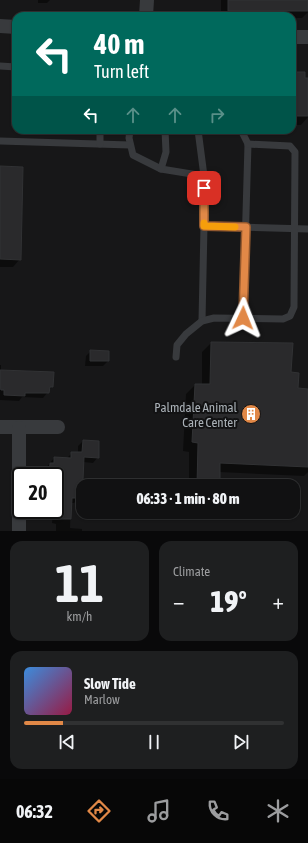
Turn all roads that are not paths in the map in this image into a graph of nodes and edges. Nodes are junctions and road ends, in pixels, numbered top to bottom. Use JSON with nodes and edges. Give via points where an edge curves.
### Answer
{"nodes":[{"id":1,"x":146,"y":0,"type":"edge"},
{"id":2,"x":146,"y":12,"type":"edge"},
{"id":3,"x":0,"y":26,"type":"edge"},
{"id":4,"x":12,"y":27,"type":"edge"},
{"id":5,"x":296,"y":37,"type":"edge"},
{"id":6,"x":308,"y":38,"type":"edge"},
{"id":7,"x":0,"y":66,"type":"edge"},
{"id":8,"x":12,"y":67,"type":"edge"},
{"id":9,"x":100,"y":134,"type":"edge"},
{"id":10,"x":130,"y":134,"type":"edge"},
{"id":11,"x":165,"y":134,"type":"edge"},
{"id":12,"x":199,"y":134,"type":"edge"},
{"id":13,"x":243,"y":134,"type":"edge"},
{"id":14,"x":0,"y":141,"type":"edge"},
{"id":15,"x":100,"y":144,"type":"junction"},
{"id":16,"x":248,"y":144,"type":"junction"},
{"id":17,"x":130,"y":145,"type":"junction"},
{"id":18,"x":161,"y":169,"type":"junction"},
{"id":19,"x":204,"y":176,"type":"junction"},
{"id":20,"x":204,"y":226,"type":"junction"},
{"id":21,"x":246,"y":227,"type":"junction"},
{"id":22,"x":295,"y":228,"type":"junction"},
{"id":23,"x":308,"y":229,"type":"edge"},
{"id":24,"x":243,"y":318,"type":"junction"},
{"id":25,"x":202,"y":321,"type":"junction"},
{"id":26,"x":176,"y":357,"type":"dead end"},
{"id":27,"x":58,"y":426,"type":"dead end"},
{"id":28,"x":0,"y":428,"type":"edge"},
{"id":29,"x":20,"y":428,"type":"junction"},
{"id":30,"x":19,"y":531,"type":"edge"}],
"edges":[{"from":1,"to":2,"type":"street"},
{"from":3,"to":4,"type":"street"},
{"from":5,"to":6,"type":"street"},
{"from":7,"to":8,"type":"lane"},
{"from":9,"to":15,"type":"lane"},
{"from":10,"to":17,"type":"lane"},
{"from":11,"to":18,"type":"lane","via":[[166,152]]},
{"from":12,"to":19,"type":"lane"},
{"from":13,"to":16,"type":"lane"},
{"from":14,"to":15,"type":"lane"},
{"from":15,"to":17,"type":"lane"},
{"from":16,"to":21,"type":"lane"},
{"from":16,"to":22,"type":"lane","via":[[290,146],[295,152]]},
{"from":17,"to":18,"type":"lane","via":[[133,155]]},
{"from":18,"to":19,"type":"lane"},
{"from":19,"to":20,"type":"lane"},
{"from":20,"to":21,"type":"lane"},
{"from":20,"to":25,"type":"lane"},
{"from":21,"to":22,"type":"lane"},
{"from":21,"to":24,"type":"lane"},
{"from":22,"to":23,"type":"lane"},
{"from":22,"to":24,"type":"lane","via":[[294,306],[290,316],[283,319]]},
{"from":24,"to":25,"type":"lane","via":[[214,318]]},
{"from":25,"to":26,"type":"lane","via":[[177,345]]},
{"from":27,"to":29,"type":"street"},
{"from":28,"to":29,"type":"street"},
{"from":29,"to":30,"type":"street"}]}
